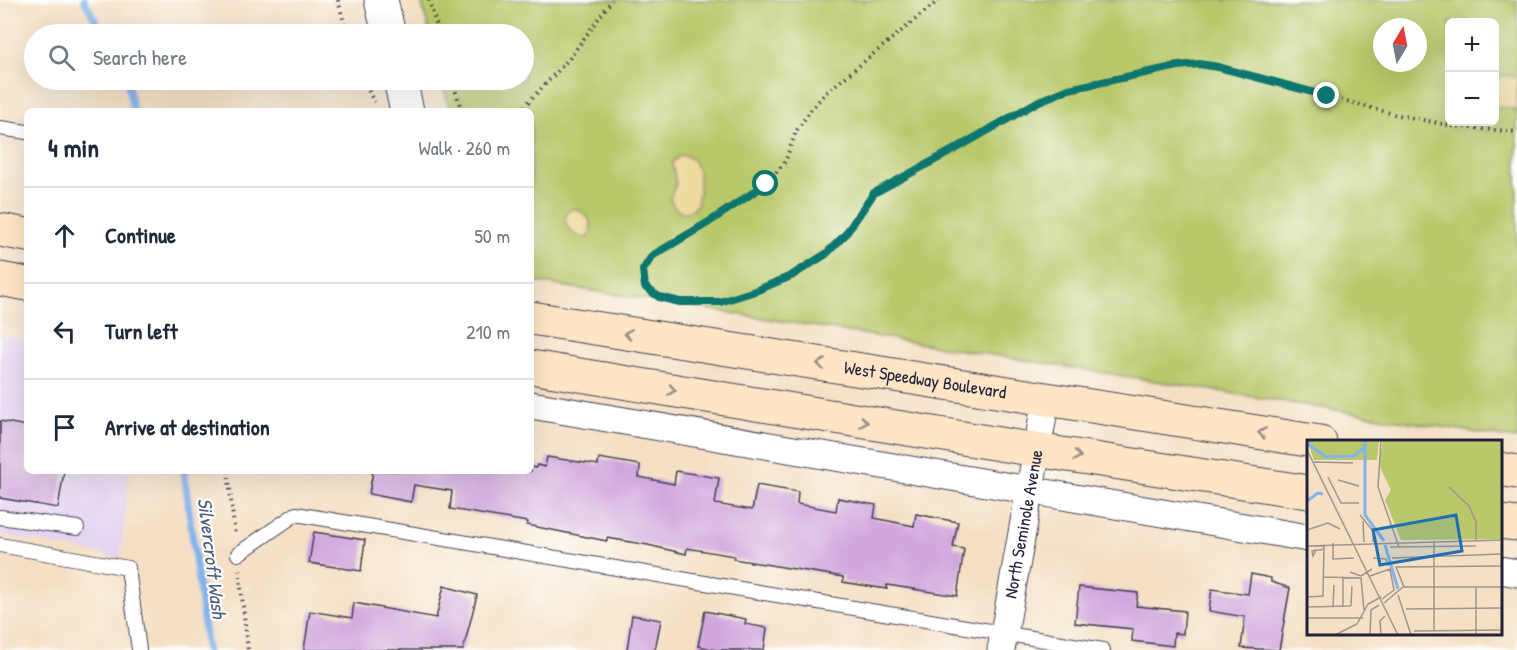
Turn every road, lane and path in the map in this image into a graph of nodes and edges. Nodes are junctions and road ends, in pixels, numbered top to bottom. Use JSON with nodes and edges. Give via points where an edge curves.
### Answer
{"nodes":[{"id":1,"x":338,"y":0,"type":"edge"},
{"id":2,"x":381,"y":0,"type":"edge"},
{"id":3,"x":429,"y":0,"type":"edge"},
{"id":4,"x":939,"y":0,"type":"edge"},
{"id":5,"x":611,"y":1,"type":"edge"},
{"id":6,"x":345,"y":24,"type":"edge"},
{"id":7,"x":387,"y":24,"type":"edge"},
{"id":8,"x":436,"y":24,"type":"edge"},
{"id":9,"x":368,"y":90,"type":"edge"},
{"id":10,"x":402,"y":90,"type":"edge"},
{"id":11,"x":455,"y":90,"type":"edge"},
{"id":12,"x":377,"y":108,"type":"edge"},
{"id":13,"x":406,"y":108,"type":"edge"},
{"id":14,"x":461,"y":108,"type":"edge"},
{"id":15,"x":523,"y":108,"type":"edge"},
{"id":16,"x":0,"y":128,"type":"edge"},
{"id":17,"x":24,"y":132,"type":"edge"},
{"id":18,"x":1517,"y":132,"type":"edge"},
{"id":19,"x":0,"y":230,"type":"edge"},
{"id":20,"x":24,"y":234,"type":"edge"},
{"id":21,"x":0,"y":279,"type":"edge"},
{"id":22,"x":24,"y":283,"type":"edge"},
{"id":23,"x":534,"y":318,"type":"edge"},
{"id":24,"x":534,"y":367,"type":"edge"},
{"id":25,"x":1046,"y":399,"type":"junction"},
{"id":26,"x":534,"y":406,"type":"edge"},
{"id":27,"x":1313,"y":440,"type":"edge"},
{"id":28,"x":1036,"y":450,"type":"junction"},
{"id":29,"x":1502,"y":469,"type":"edge"},
{"id":30,"x":1517,"y":472,"type":"edge"},
{"id":31,"x":1029,"y":491,"type":"junction"},
{"id":32,"x":1307,"y":492,"type":"edge"},
{"id":33,"x":0,"y":517,"type":"edge"},
{"id":34,"x":1502,"y":522,"type":"edge"},
{"id":35,"x":1517,"y":524,"type":"edge"},
{"id":36,"x":77,"y":528,"type":"dead end"},
{"id":37,"x":1307,"y":538,"type":"edge"},
{"id":38,"x":0,"y":545,"type":"edge"},
{"id":39,"x":238,"y":554,"type":"dead end"},
{"id":40,"x":1502,"y":570,"type":"edge"},
{"id":41,"x":1517,"y":573,"type":"edge"},
{"id":42,"x":1003,"y":641,"type":"edge"},
{"id":43,"x":139,"y":650,"type":"edge"},
{"id":44,"x":1103,"y":650,"type":"edge"}],
"edges":[{"from":1,"to":6,"type":"path"},
{"from":2,"to":7,"type":"street"},
{"from":3,"to":8,"type":"path"},
{"from":4,"to":18,"type":"path","via":[[820,100],[796,132],[785,162],[766,184],[652,256],[643,270],[645,287],[659,297],[680,302],[720,302],[755,291],[791,276],[826,254],[845,235],[874,193],[1039,101],[1069,89],[1178,66],[1218,67],[1394,114],[1452,126]]},
{"from":5,"to":15,"type":"path","via":[[569,59]]},
{"from":9,"to":12,"type":"path"},
{"from":10,"to":13,"type":"street"},
{"from":11,"to":14,"type":"path"},
{"from":16,"to":17,"type":"lane"},
{"from":19,"to":20,"type":"main road"},
{"from":21,"to":22,"type":"main road"},
{"from":25,"to":23,"type":"main road","name":"West Speedway Boulevard","one_way":true},
{"from":24,"to":28,"type":"main road","one_way":true},
{"from":27,"to":25,"type":"main road","name":"West Speedway Boulevard","one_way":true},
{"from":25,"to":28,"type":"street","name":"North Seminole Avenue"},
{"from":26,"to":31,"type":"street"},
{"from":28,"to":31,"type":"street","name":"North Seminole Avenue"},
{"from":28,"to":32,"type":"main road","one_way":true},
{"from":29,"to":30,"type":"main road"},
{"from":31,"to":37,"type":"street"},
{"from":31,"to":42,"type":"street","name":"North Seminole Avenue"},
{"from":33,"to":36,"type":"lane"},
{"from":34,"to":35,"type":"main road"},
{"from":38,"to":43,"type":"lane","via":[[128,568]]},
{"from":39,"to":42,"type":"lane","via":[[296,514]]},
{"from":40,"to":41,"type":"street"},
{"from":42,"to":44,"type":"lane"}]}
